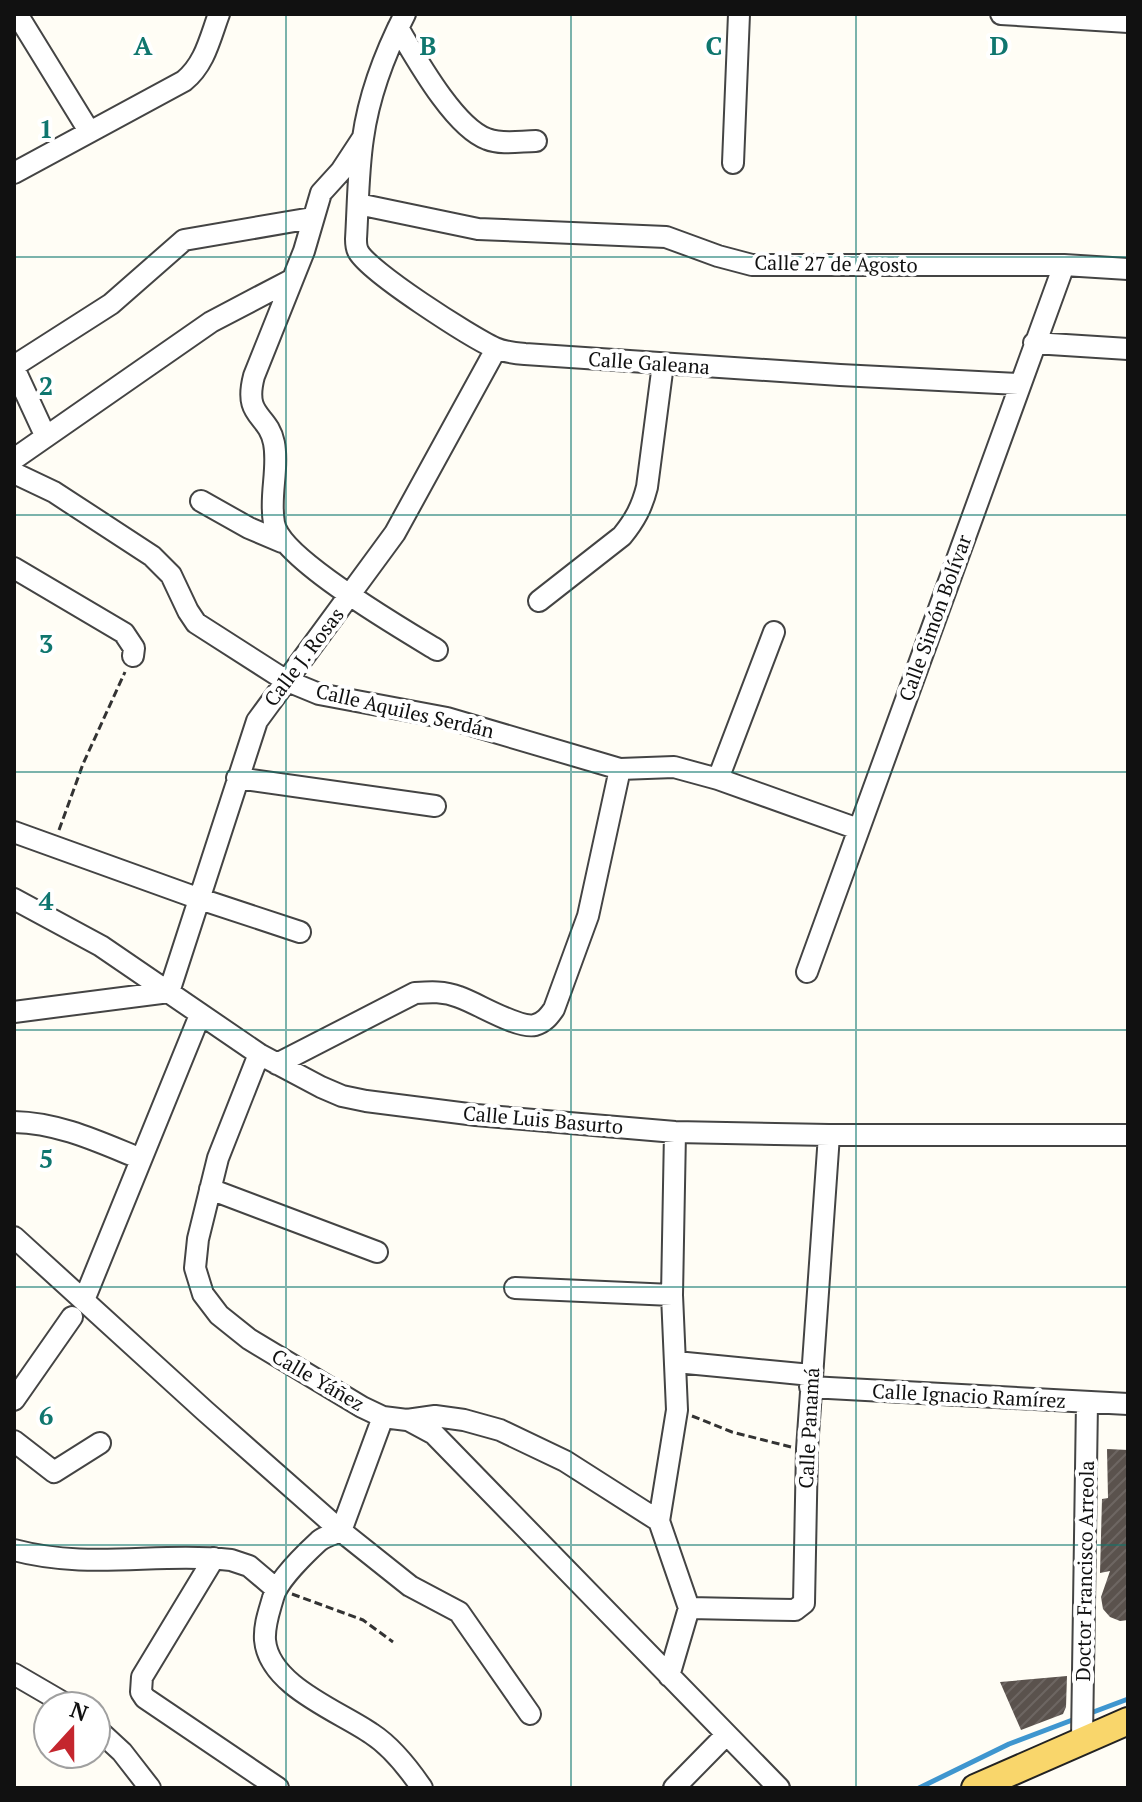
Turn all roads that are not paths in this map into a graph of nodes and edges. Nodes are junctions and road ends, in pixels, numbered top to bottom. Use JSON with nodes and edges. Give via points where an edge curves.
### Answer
{"nodes":[{"id":1,"x":17,"y":14,"type":"edge"},
{"id":2,"x":219,"y":14,"type":"edge"},
{"id":3,"x":739,"y":14,"type":"edge"},
{"id":4,"x":1001,"y":14,"type":"edge"},
{"id":5,"x":402,"y":21,"type":"edge"},
{"id":6,"x":1128,"y":22,"type":"edge"},
{"id":7,"x":89,"y":131,"type":"junction"},
{"id":8,"x":363,"y":139,"type":"junction"},
{"id":9,"x":536,"y":141,"type":"dead end"},
{"id":10,"x":733,"y":163,"type":"dead end"},
{"id":11,"x":14,"y":173,"type":"edge"},
{"id":12,"x":358,"y":204,"type":"junction"},
{"id":13,"x":312,"y":218,"type":"junction"},
{"id":14,"x":1064,"y":265,"type":"junction"},
{"id":15,"x":1128,"y":269,"type":"edge"},
{"id":16,"x":291,"y":280,"type":"junction"},
{"id":17,"x":1034,"y":343,"type":"junction"},
{"id":18,"x":496,"y":349,"type":"junction"},
{"id":19,"x":1128,"y":349,"type":"edge"},
{"id":20,"x":663,"y":364,"type":"junction"},
{"id":21,"x":14,"y":367,"type":"edge"},
{"id":22,"x":1019,"y":384,"type":"junction"},
{"id":23,"x":45,"y":435,"type":"junction"},
{"id":24,"x":14,"y":459,"type":"edge"},
{"id":25,"x":14,"y":473,"type":"edge"},
{"id":26,"x":201,"y":501,"type":"dead end"},
{"id":27,"x":282,"y":542,"type":"junction"},
{"id":28,"x":14,"y":568,"type":"edge"},
{"id":29,"x":350,"y":596,"type":"junction"},
{"id":30,"x":539,"y":601,"type":"dead end"},
{"id":31,"x":774,"y":632,"type":"dead end"},
{"id":32,"x":437,"y":650,"type":"dead end"},
{"id":33,"x":133,"y":656,"type":"road end"},
{"id":34,"x":285,"y":680,"type":"junction"},
{"id":35,"x":620,"y":769,"type":"junction"},
{"id":36,"x":237,"y":778,"type":"junction"},
{"id":37,"x":718,"y":779,"type":"junction"},
{"id":38,"x":435,"y":806,"type":"dead end"},
{"id":39,"x":858,"y":829,"type":"junction"},
{"id":40,"x":14,"y":832,"type":"edge"},
{"id":41,"x":14,"y":899,"type":"edge"},
{"id":42,"x":200,"y":899,"type":"junction"},
{"id":43,"x":300,"y":932,"type":"dead end"},
{"id":44,"x":807,"y":972,"type":"dead end"},
{"id":45,"x":169,"y":992,"type":"junction"},
{"id":46,"x":14,"y":1012,"type":"edge"},
{"id":47,"x":200,"y":1015,"type":"junction"},
{"id":48,"x":268,"y":1059,"type":"junction"},
{"id":49,"x":14,"y":1122,"type":"edge"},
{"id":50,"x":675,"y":1132,"type":"junction"},
{"id":51,"x":829,"y":1135,"type":"junction"},
{"id":52,"x":1128,"y":1135,"type":"edge"},
{"id":53,"x":141,"y":1159,"type":"junction"},
{"id":54,"x":210,"y":1189,"type":"junction"},
{"id":55,"x":14,"y":1237,"type":"edge"},
{"id":56,"x":377,"y":1252,"type":"dead end"},
{"id":57,"x":515,"y":1288,"type":"dead end"},
{"id":58,"x":672,"y":1295,"type":"junction"},
{"id":59,"x":78,"y":1308,"type":"junction"},
{"id":60,"x":676,"y":1362,"type":"junction"},
{"id":61,"x":811,"y":1381,"type":"junction"},
{"id":62,"x":14,"y":1400,"type":"edge"},
{"id":63,"x":1087,"y":1402,"type":"junction"},
{"id":64,"x":1128,"y":1404,"type":"edge"},
{"id":65,"x":383,"y":1417,"type":"junction"},
{"id":66,"x":407,"y":1420,"type":"junction"},
{"id":67,"x":14,"y":1441,"type":"edge"},
{"id":68,"x":100,"y":1443,"type":"dead end"},
{"id":69,"x":659,"y":1521,"type":"junction"},
{"id":70,"x":341,"y":1531,"type":"junction"},
{"id":71,"x":14,"y":1550,"type":"edge"},
{"id":72,"x":214,"y":1558,"type":"junction"},
{"id":73,"x":275,"y":1588,"type":"junction"},
{"id":74,"x":689,"y":1608,"type":"junction"},
{"id":75,"x":14,"y":1674,"type":"edge"},
{"id":76,"x":669,"y":1676,"type":"junction"},
{"id":77,"x":42,"y":1690,"type":"edge"},
{"id":78,"x":530,"y":1714,"type":"dead end"},
{"id":79,"x":1128,"y":1721,"type":"edge"},
{"id":80,"x":726,"y":1735,"type":"junction"},
{"id":81,"x":1082,"y":1739,"type":"junction"},
{"id":82,"x":112,"y":1743,"type":"edge"},
{"id":83,"x":150,"y":1788,"type":"edge"},
{"id":84,"x":278,"y":1788,"type":"edge"},
{"id":85,"x":422,"y":1788,"type":"edge"},
{"id":86,"x":674,"y":1788,"type":"edge"},
{"id":87,"x":779,"y":1788,"type":"edge"},
{"id":88,"x":975,"y":1788,"type":"edge"}],
"edges":[{"from":1,"to":7,"type":"street"},
{"from":2,"to":7,"type":"street","via":[[195,72]]},
{"from":3,"to":10,"type":"street"},
{"from":4,"to":6,"type":"street"},
{"from":5,"to":8,"type":"street","name":"Calle Galeana","via":[[372,95]]},
{"from":5,"to":9,"type":"street","via":[[437,91],[478,135],[497,142]]},
{"from":7,"to":11,"type":"street"},
{"from":8,"to":12,"type":"street","name":"Calle Galeana"},
{"from":8,"to":13,"type":"street","via":[[321,193]]},
{"from":12,"to":14,"type":"street","name":"Calle 27 de Agosto","via":[[478,229],[666,237],[752,265]]},
{"from":12,"to":18,"type":"street","name":"Calle Galeana","via":[[358,252],[367,262]]},
{"from":13,"to":16,"type":"street"},
{"from":13,"to":21,"type":"street","via":[[184,240],[111,304]]},
{"from":14,"to":15,"type":"street","name":"Calle 27 de Agosto"},
{"from":14,"to":17,"type":"street","name":"Calle Simón Bolívar"},
{"from":16,"to":23,"type":"street","via":[[211,322]]},
{"from":16,"to":27,"type":"street","via":[[251,390],[256,415],[274,441],[274,526]]},
{"from":17,"to":19,"type":"street"},
{"from":17,"to":22,"type":"street","name":"Calle Simón Bolívar"},
{"from":18,"to":20,"type":"street","name":"Calle Galeana"},
{"from":18,"to":29,"type":"street","name":"Calle J. Rosas","via":[[420,493]]},
{"from":20,"to":22,"type":"street","name":"Calle Galeana"},
{"from":20,"to":30,"type":"street","via":[[642,506],[622,536]]},
{"from":21,"to":23,"type":"street"},
{"from":22,"to":39,"type":"street","name":"Calle Simón Bolívar"},
{"from":23,"to":24,"type":"street"},
{"from":25,"to":34,"type":"street","name":"Calle Aquiles Serdán","via":[[54,492],[152,556],[171,575],[196,623]]},
{"from":26,"to":27,"type":"street"},
{"from":27,"to":29,"type":"street"},
{"from":28,"to":33,"type":"street","via":[[124,633]]},
{"from":29,"to":32,"type":"street"},
{"from":29,"to":34,"type":"street","name":"Calle J. Rosas"},
{"from":31,"to":37,"type":"street"},
{"from":34,"to":35,"type":"street","name":"Calle Aquiles Serdán","via":[[319,694],[447,718]]},
{"from":34,"to":36,"type":"street","name":"Calle J. Rosas","via":[[257,721]]},
{"from":35,"to":37,"type":"street","name":"Calle Aquiles Serdán","via":[[674,767]]},
{"from":35,"to":48,"type":"street","via":[[588,916],[546,1020],[533,1026],[456,996],[415,993]]},
{"from":36,"to":38,"type":"street"},
{"from":36,"to":42,"type":"street","name":"Calle J. Rosas"},
{"from":37,"to":39,"type":"street","name":"Calle Aquiles Serdán"},
{"from":39,"to":44,"type":"street","name":"Calle Simón Bolívar"},
{"from":40,"to":42,"type":"street"},
{"from":41,"to":45,"type":"street","name":"Calle Luis Basurto","via":[[101,946]]},
{"from":42,"to":43,"type":"street"},
{"from":42,"to":45,"type":"street","name":"Calle J. Rosas"},
{"from":45,"to":46,"type":"street"},
{"from":45,"to":47,"type":"street","name":"Calle Luis Basurto"},
{"from":47,"to":48,"type":"street","name":"Calle Luis Basurto"},
{"from":47,"to":53,"type":"street"},
{"from":48,"to":50,"type":"street","name":"Calle Luis Basurto","via":[[342,1096],[366,1101]]},
{"from":48,"to":54,"type":"street","name":"Calle Yáñez","via":[[228,1130]]},
{"from":49,"to":53,"type":"street","via":[[71,1130]]},
{"from":50,"to":51,"type":"street","name":"Calle Luis Basurto"},
{"from":50,"to":58,"type":"street"},
{"from":51,"to":52,"type":"street","name":"Calle Luis Basurto"},
{"from":51,"to":61,"type":"street","name":"Calle Panamá"},
{"from":53,"to":59,"type":"street"},
{"from":54,"to":56,"type":"street"},
{"from":54,"to":65,"type":"street","name":"Calle Yáñez","via":[[195,1268],[203,1294],[249,1339]]},
{"from":55,"to":59,"type":"street"},
{"from":57,"to":58,"type":"street"},
{"from":58,"to":60,"type":"street"},
{"from":59,"to":62,"type":"street"},
{"from":59,"to":70,"type":"street"},
{"from":60,"to":61,"type":"street","name":"Calle Ignacio Ramírez"},
{"from":60,"to":69,"type":"street","via":[[677,1410]]},
{"from":61,"to":63,"type":"street","name":"Calle Ignacio Ramírez"},
{"from":61,"to":74,"type":"street","name":"Calle Panamá","via":[[804,1603],[795,1610]]},
{"from":63,"to":64,"type":"street","name":"Calle Ignacio Ramírez"},
{"from":63,"to":81,"type":"street","name":"Doctor Francisco Arreola"},
{"from":65,"to":66,"type":"street","name":"Calle Yáñez"},
{"from":65,"to":70,"type":"street"},
{"from":66,"to":69,"type":"street","name":"Calle Yáñez","via":[[435,1416],[500,1430],[565,1461]]},
{"from":66,"to":76,"type":"street","via":[[434,1434]]},
{"from":67,"to":68,"type":"street","via":[[54,1472]]},
{"from":69,"to":74,"type":"street"},
{"from":70,"to":73,"type":"street","via":[[321,1539]]},
{"from":70,"to":78,"type":"street","via":[[410,1586],[459,1612]]},
{"from":71,"to":72,"type":"street","via":[[90,1562]]},
{"from":72,"to":73,"type":"street","via":[[249,1566]]},
{"from":72,"to":84,"type":"street","via":[[142,1677],[141,1692]]},
{"from":73,"to":85,"type":"street","via":[[265,1642],[278,1673],[374,1735]]},
{"from":74,"to":76,"type":"street"},
{"from":75,"to":77,"type":"street"},
{"from":76,"to":80,"type":"street"},
{"from":79,"to":81,"type":"main road"},
{"from":80,"to":86,"type":"street"},
{"from":80,"to":87,"type":"street"},
{"from":81,"to":88,"type":"main road"},
{"from":82,"to":83,"type":"street"}]}
